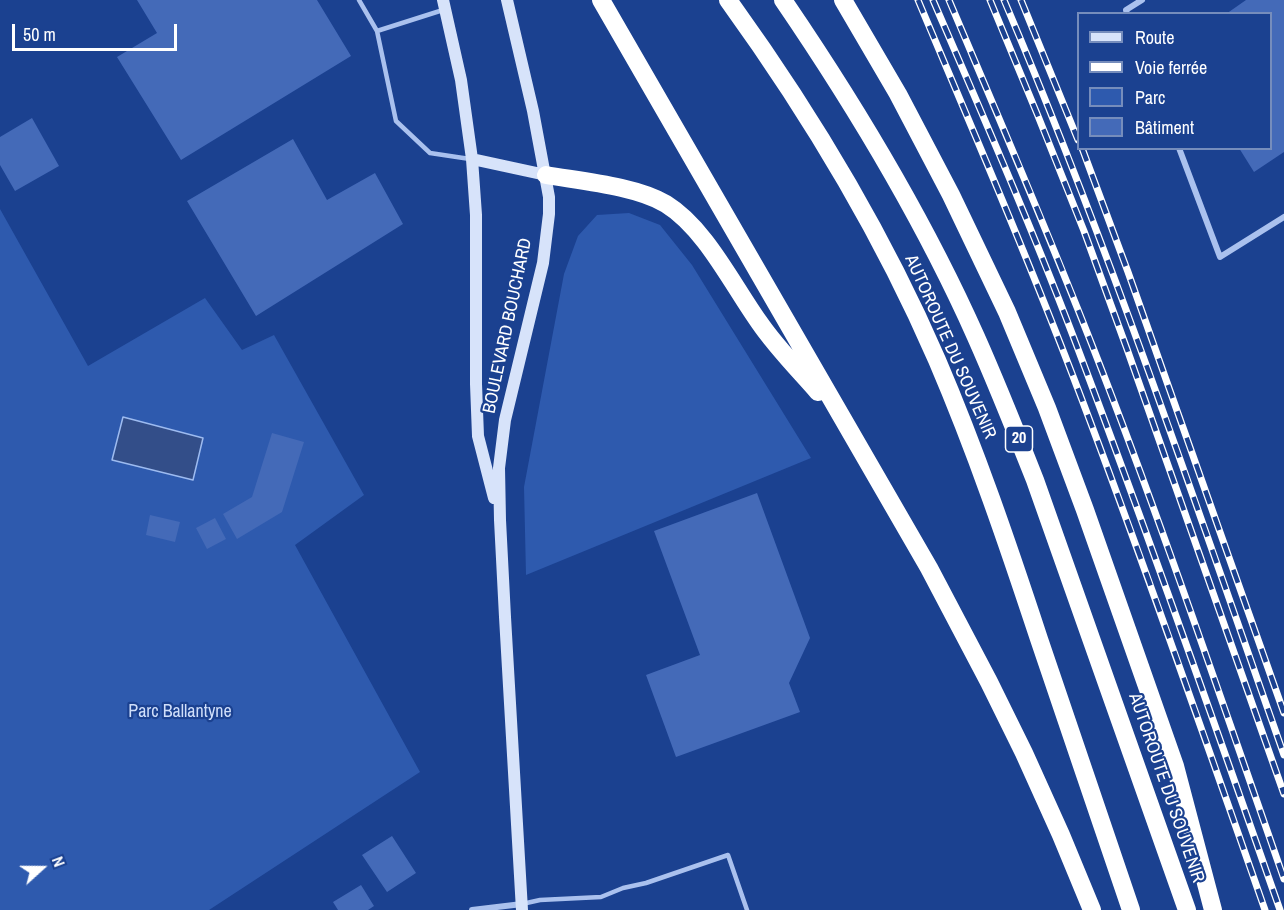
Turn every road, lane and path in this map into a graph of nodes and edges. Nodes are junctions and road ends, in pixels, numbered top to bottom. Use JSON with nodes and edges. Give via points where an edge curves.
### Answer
{"nodes":[{"id":1,"x":359,"y":0,"type":"edge"},
{"id":2,"x":507,"y":0,"type":"edge"},
{"id":3,"x":601,"y":0,"type":"edge"},
{"id":4,"x":728,"y":0,"type":"edge"},
{"id":5,"x":783,"y":0,"type":"edge"},
{"id":6,"x":843,"y":0,"type":"edge"},
{"id":7,"x":1142,"y":0,"type":"edge"},
{"id":8,"x":444,"y":5,"type":"edge"},
{"id":9,"x":1126,"y":12,"type":"edge"},
{"id":10,"x":377,"y":31,"type":"junction"},
{"id":11,"x":1180,"y":150,"type":"edge"},
{"id":12,"x":472,"y":159,"type":"junction"},
{"id":13,"x":546,"y":175,"type":"junction"},
{"id":14,"x":1284,"y":217,"type":"edge"},
{"id":15,"x":847,"y":426,"type":"junction"},
{"id":16,"x":500,"y":520,"type":"junction"},
{"id":17,"x":522,"y":907,"type":"edge"},
{"id":18,"x":472,"y":910,"type":"edge"},
{"id":19,"x":747,"y":910,"type":"edge"},
{"id":20,"x":1092,"y":910,"type":"edge"},
{"id":21,"x":1131,"y":910,"type":"edge"},
{"id":22,"x":1187,"y":910,"type":"edge"},
{"id":23,"x":1213,"y":910,"type":"edge"}],
"edges":[{"from":1,"to":10,"type":"lane"},
{"from":2,"to":13,"type":"main road","name":"BOULEVARD BOUCHARD"},
{"from":3,"to":15,"type":"highway"},
{"from":4,"to":21,"type":"highway","name":"AUTOROUTE DU SOUVENIR","via":[[849,186],[937,360],[1004,537]]},
{"from":5,"to":22,"type":"highway","name":"AUTOROUTE DU SOUVENIR","number":"20","via":[[878,147],[975,335],[1035,480]]},
{"from":6,"to":23,"type":"highway","via":[[951,195],[1033,374],[1082,499],[1175,765]]},
{"from":7,"to":9,"type":"street"},
{"from":8,"to":10,"type":"lane"},
{"from":8,"to":12,"type":"main road","name":"BOULEVARD BOUCHARD","via":[[461,80]]},
{"from":10,"to":12,"type":"lane","via":[[396,121],[430,153]]},
{"from":11,"to":14,"type":"street","via":[[1220,257]]},
{"from":12,"to":13,"type":"main road"},
{"from":12,"to":16,"type":"main road","name":"BOULEVARD BOUCHARD","via":[[478,436]]},
{"from":13,"to":15,"type":"highway","via":[[638,192],[682,216],[707,245],[760,324]]},
{"from":13,"to":16,"type":"main road","name":"BOULEVARD BOUCHARD","via":[[549,197],[545,250],[505,420],[499,468]]},
{"from":15,"to":20,"type":"highway","via":[[929,568],[1007,717]]},
{"from":16,"to":17,"type":"main road","name":"BOULEVARD BOUCHARD"},
{"from":17,"to":18,"type":"street"},
{"from":17,"to":19,"type":"lane","via":[[540,900],[601,897],[728,855]]}]}
